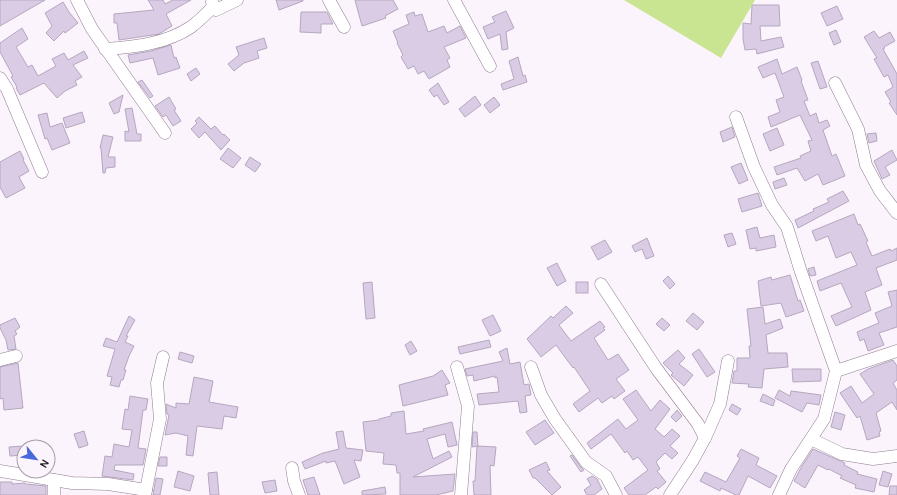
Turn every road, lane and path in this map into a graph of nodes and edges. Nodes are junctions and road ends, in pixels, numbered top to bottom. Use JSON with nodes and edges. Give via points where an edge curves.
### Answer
{"nodes":[{"id":1,"x":77,"y":0,"type":"edge"},
{"id":2,"x":236,"y":0,"type":"edge"},
{"id":3,"x":329,"y":0,"type":"edge"},
{"id":4,"x":454,"y":0,"type":"edge"},
{"id":5,"x":212,"y":3,"type":"edge"},
{"id":6,"x":344,"y":27,"type":"dead end"},
{"id":7,"x":105,"y":49,"type":"junction"},
{"id":8,"x":490,"y":66,"type":"dead end"},
{"id":9,"x":0,"y":78,"type":"edge"},
{"id":10,"x":835,"y":83,"type":"dead end"},
{"id":11,"x":3,"y":93,"type":"edge"},
{"id":12,"x":736,"y":117,"type":"dead end"},
{"id":13,"x":165,"y":133,"type":"dead end"},
{"id":14,"x":42,"y":172,"type":"dead end"},
{"id":15,"x":897,"y":213,"type":"edge"},
{"id":16,"x":601,"y":284,"type":"dead end"},
{"id":17,"x":897,"y":351,"type":"edge"},
{"id":18,"x":16,"y":356,"type":"dead end"},
{"id":19,"x":163,"y":357,"type":"dead end"},
{"id":20,"x":0,"y":360,"type":"edge"},
{"id":21,"x":728,"y":361,"type":"dead end"},
{"id":22,"x":457,"y":367,"type":"dead end"},
{"id":23,"x":531,"y":368,"type":"dead end"},
{"id":24,"x":836,"y":372,"type":"junction"},
{"id":25,"x":705,"y":438,"type":"junction"},
{"id":26,"x":811,"y":439,"type":"junction"},
{"id":27,"x":897,"y":456,"type":"edge"},
{"id":28,"x":292,"y":468,"type":"dead end"},
{"id":29,"x":0,"y":471,"type":"edge"},
{"id":30,"x":54,"y":480,"type":"junction"},
{"id":31,"x":145,"y":492,"type":"edge"},
{"id":32,"x":54,"y":495,"type":"edge"},
{"id":33,"x":299,"y":495,"type":"edge"},
{"id":34,"x":461,"y":495,"type":"edge"},
{"id":35,"x":616,"y":495,"type":"edge"},
{"id":36,"x":670,"y":495,"type":"edge"},
{"id":37,"x":779,"y":495,"type":"edge"}],
"edges":[{"from":1,"to":7,"type":"street"},
{"from":2,"to":5,"type":"street","via":[[216,10]]},
{"from":3,"to":6,"type":"street"},
{"from":4,"to":8,"type":"street"},
{"from":5,"to":7,"type":"street","via":[[191,26],[171,38],[131,47]]},
{"from":7,"to":13,"type":"street"},
{"from":9,"to":11,"type":"street"},
{"from":10,"to":15,"type":"street","via":[[858,130],[866,165],[880,191]]},
{"from":11,"to":14,"type":"street"},
{"from":12,"to":24,"type":"street","via":[[754,167],[772,205],[787,227]]},
{"from":16,"to":25,"type":"street","via":[[656,368],[698,424]]},
{"from":17,"to":24,"type":"street"},
{"from":18,"to":20,"type":"street"},
{"from":19,"to":31,"type":"street","via":[[157,383],[160,419]]},
{"from":21,"to":25,"type":"street","via":[[720,404]]},
{"from":22,"to":34,"type":"street","via":[[468,406]]},
{"from":23,"to":35,"type":"street","via":[[555,420],[586,462],[606,476]]},
{"from":24,"to":26,"type":"street","via":[[824,419]]},
{"from":25,"to":36,"type":"street"},
{"from":26,"to":27,"type":"street","via":[[842,454],[873,459]]},
{"from":26,"to":37,"type":"street"},
{"from":28,"to":33,"type":"street"},
{"from":29,"to":30,"type":"street"},
{"from":30,"to":31,"type":"street","via":[[108,484]]},
{"from":30,"to":32,"type":"street"}]}
